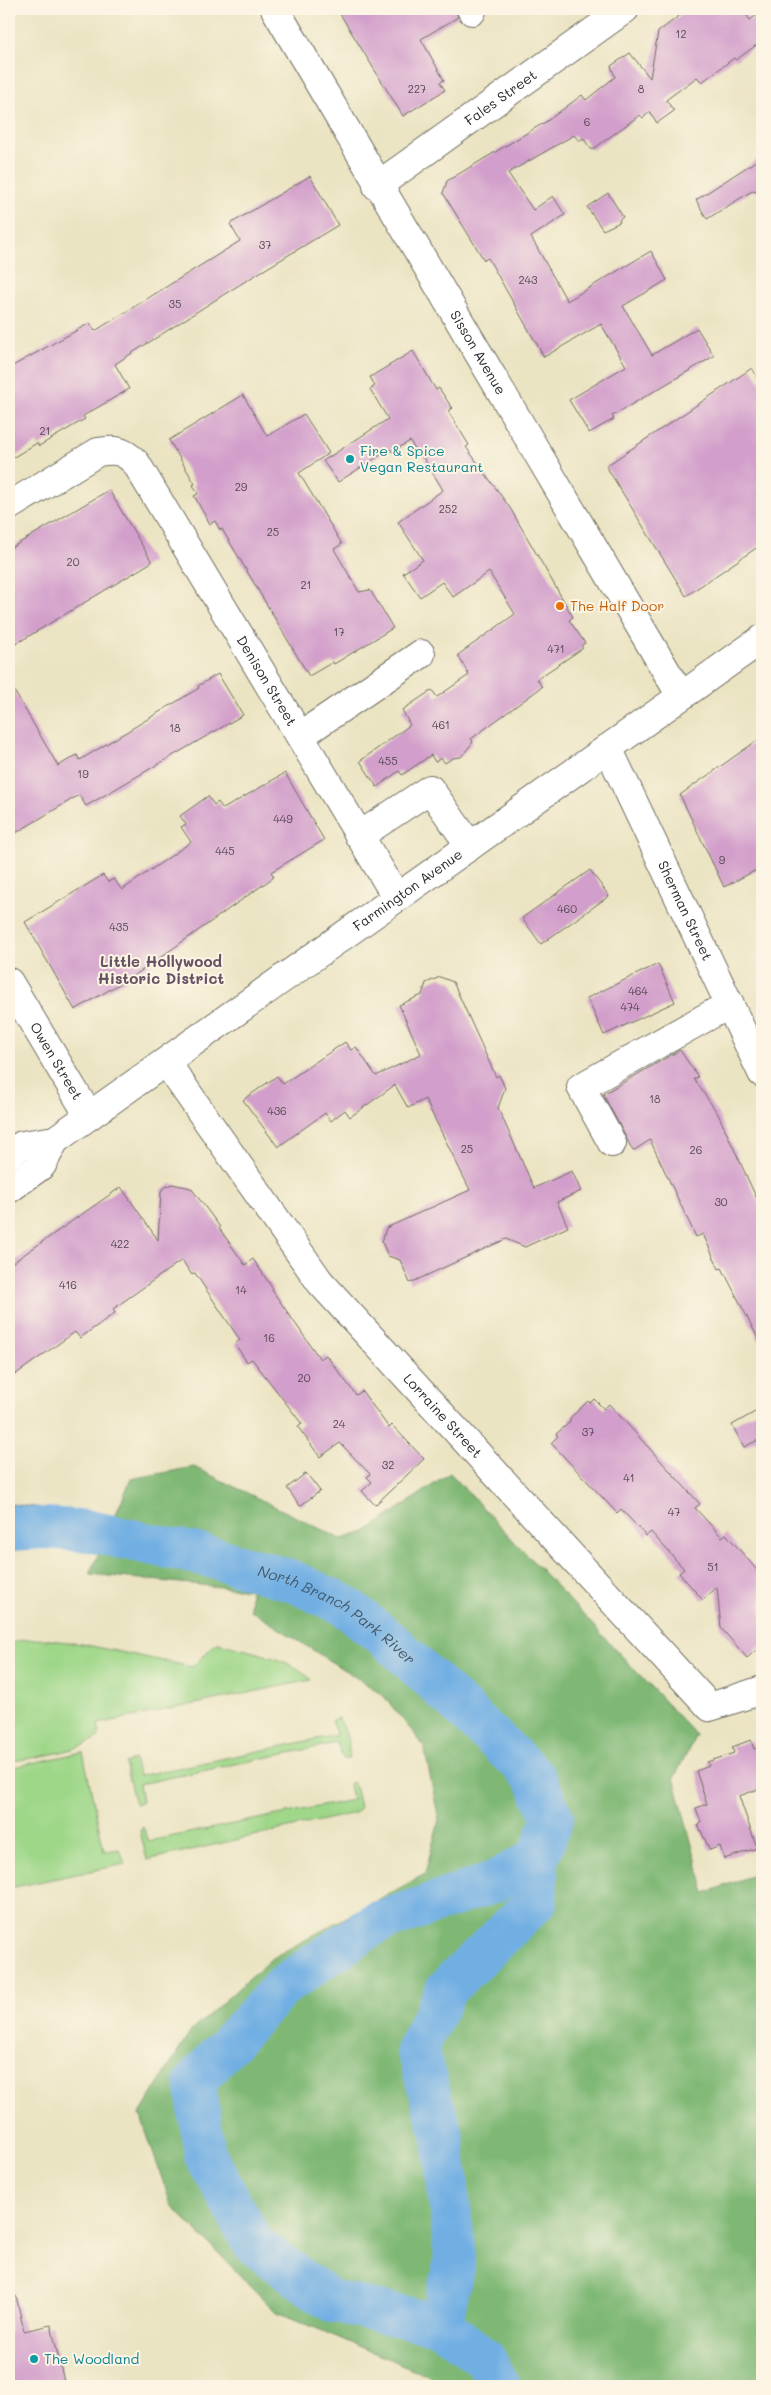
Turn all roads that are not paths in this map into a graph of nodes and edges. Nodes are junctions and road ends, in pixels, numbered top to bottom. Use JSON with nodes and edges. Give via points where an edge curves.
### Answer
{"nodes":[{"id":1,"x":625,"y":9,"type":"edge"},
{"id":2,"x":277,"y":10,"type":"edge"},
{"id":3,"x":377,"y":186,"type":"junction"},
{"id":4,"x":9,"y":506,"type":"edge"},
{"id":5,"x":762,"y":640,"type":"edge"},
{"id":6,"x":422,"y":654,"type":"dead end"},
{"id":7,"x":681,"y":696,"type":"junction"},
{"id":8,"x":300,"y":736,"type":"junction"},
{"id":9,"x":608,"y":748,"type":"junction"},
{"id":10,"x":359,"y":836,"type":"junction"},
{"id":11,"x":470,"y":846,"type":"junction"},
{"id":12,"x":397,"y":898,"type":"junction"},
{"id":13,"x":9,"y":982,"type":"edge"},
{"id":14,"x":730,"y":1004,"type":"junction"},
{"id":15,"x":166,"y":1062,"type":"junction"},
{"id":16,"x":762,"y":1072,"type":"edge"},
{"id":17,"x":89,"y":1116,"type":"junction"},
{"id":18,"x":55,"y":1140,"type":"junction"},
{"id":19,"x":612,"y":1143,"type":"dead end"},
{"id":20,"x":9,"y":1155,"type":"edge"},
{"id":21,"x":9,"y":1189,"type":"edge"},
{"id":22,"x":762,"y":1690,"type":"edge"}],
"edges":[{"from":1,"to":3,"type":"street","name":"Fales Street"},
{"from":2,"to":3,"type":"street","name":"Sisson Avenue"},
{"from":3,"to":7,"type":"street","name":"Sisson Avenue"},
{"from":4,"to":8,"type":"street","name":"Denison Street","via":[[98,452],[126,453],[136,463]]},
{"from":5,"to":7,"type":"street","name":"Farmington Avenue"},
{"from":6,"to":8,"type":"street"},
{"from":7,"to":9,"type":"street","name":"Farmington Avenue"},
{"from":8,"to":10,"type":"street","name":"Denison Street"},
{"from":9,"to":11,"type":"street","name":"Farmington Avenue"},
{"from":9,"to":14,"type":"street","name":"Sherman Street"},
{"from":10,"to":11,"type":"street","via":[[430,789]]},
{"from":10,"to":12,"type":"street","name":"Denison Street"},
{"from":11,"to":12,"type":"street","name":"Farmington Avenue"},
{"from":12,"to":15,"type":"street","name":"Farmington Avenue"},
{"from":13,"to":17,"type":"street","name":"Owen Street"},
{"from":14,"to":16,"type":"street","name":"Sherman Street"},
{"from":14,"to":19,"type":"street","via":[[581,1087]]},
{"from":15,"to":17,"type":"street","name":"Farmington Avenue"},
{"from":15,"to":22,"type":"street","name":"Lorraine Street","via":[[320,1282],[710,1707]]},
{"from":17,"to":18,"type":"street","name":"Farmington Avenue"},
{"from":18,"to":20,"type":"street","name":"Farmington Avenue","via":[[22,1146]]},
{"from":18,"to":21,"type":"street","name":"Farmington Avenue","via":[[42,1165]]}]}
